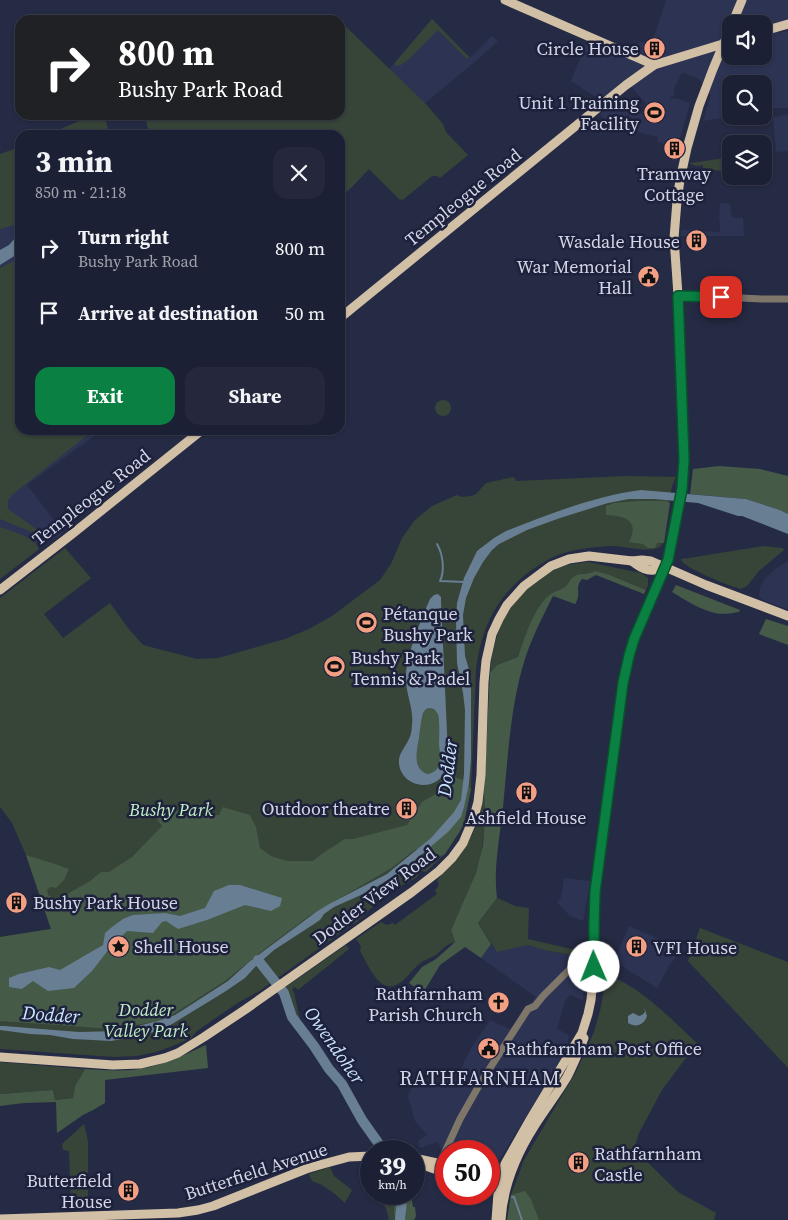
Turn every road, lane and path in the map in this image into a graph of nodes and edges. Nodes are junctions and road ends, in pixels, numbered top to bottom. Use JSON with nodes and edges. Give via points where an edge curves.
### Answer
{"nodes":[{"id":1,"x":505,"y":0,"type":"edge"},
{"id":2,"x":742,"y":0,"type":"edge"},
{"id":3,"x":736,"y":15,"type":"edge"},
{"id":4,"x":788,"y":24,"type":"edge"},
{"id":5,"x":772,"y":29,"type":"edge"},
{"id":6,"x":722,"y":45,"type":"edge"},
{"id":7,"x":702,"y":51,"type":"junction"},
{"id":8,"x":722,"y":53,"type":"edge"},
{"id":9,"x":654,"y":65,"type":"junction"},
{"id":10,"x":713,"y":68,"type":"junction"},
{"id":11,"x":678,"y":296,"type":"junction"},
{"id":12,"x":788,"y":298,"type":"edge"},
{"id":13,"x":345,"y":314,"type":"edge"},
{"id":14,"x":196,"y":435,"type":"edge"},
{"id":15,"x":665,"y":568,"type":"junction"},
{"id":16,"x":0,"y":590,"type":"edge"},
{"id":17,"x":788,"y":616,"type":"edge"},
{"id":18,"x":594,"y":967,"type":"junction"},
{"id":19,"x":0,"y":1057,"type":"edge"},
{"id":20,"x":452,"y":1140,"type":"edge"},
{"id":21,"x":360,"y":1156,"type":"edge"},
{"id":22,"x":504,"y":1168,"type":"junction"},
{"id":23,"x":500,"y":1171,"type":"edge"},
{"id":24,"x":502,"y":1191,"type":"junction"},
{"id":25,"x":0,"y":1220,"type":"edge"},
{"id":26,"x":496,"y":1220,"type":"edge"},
{"id":27,"x":502,"y":1220,"type":"edge"}],
"edges":[{"from":1,"to":9,"type":"main road"},
{"from":2,"to":3,"type":"main road"},
{"from":4,"to":5,"type":"main road"},
{"from":6,"to":7,"type":"main road"},
{"from":7,"to":9,"type":"main road"},
{"from":7,"to":10,"type":"main road"},
{"from":8,"to":10,"type":"main road"},
{"from":9,"to":13,"type":"main road","name":"Templeogue Road"},
{"from":10,"to":11,"type":"main road","via":[[694,122],[680,180],[674,238]]},
{"from":11,"to":12,"type":"street"},
{"from":11,"to":15,"type":"main road","via":[[684,460],[680,504]]},
{"from":14,"to":16,"type":"main road","name":"Templeogue Road"},
{"from":15,"to":17,"type":"main road"},
{"from":15,"to":18,"type":"main road","via":[[634,639],[623,683],[595,892]]},
{"from":15,"to":19,"type":"main road","name":"Dodder View Road","via":[[654,571],[640,568],[632,561],[589,556],[569,559],[542,572],[512,599],[499,619],[488,650],[479,794],[474,817],[463,843],[452,858],[412,892],[190,1047],[171,1055],[153,1061],[113,1065]]},
{"from":18,"to":20,"type":"street","via":[[570,969],[535,1006],[528,1009],[488,1071]]},
{"from":18,"to":22,"type":"main road","via":[[591,1000],[582,1033]]},
{"from":18,"to":24,"type":"main road","via":[[595,1000],[586,1035],[568,1075],[534,1126]]},
{"from":21,"to":25,"type":"main road","name":"Butterfield Avenue","via":[[306,1169],[198,1210]]},
{"from":22,"to":23,"type":"main road"},
{"from":22,"to":24,"type":"main road"},
{"from":24,"to":26,"type":"main road"},
{"from":24,"to":27,"type":"main road"}]}
